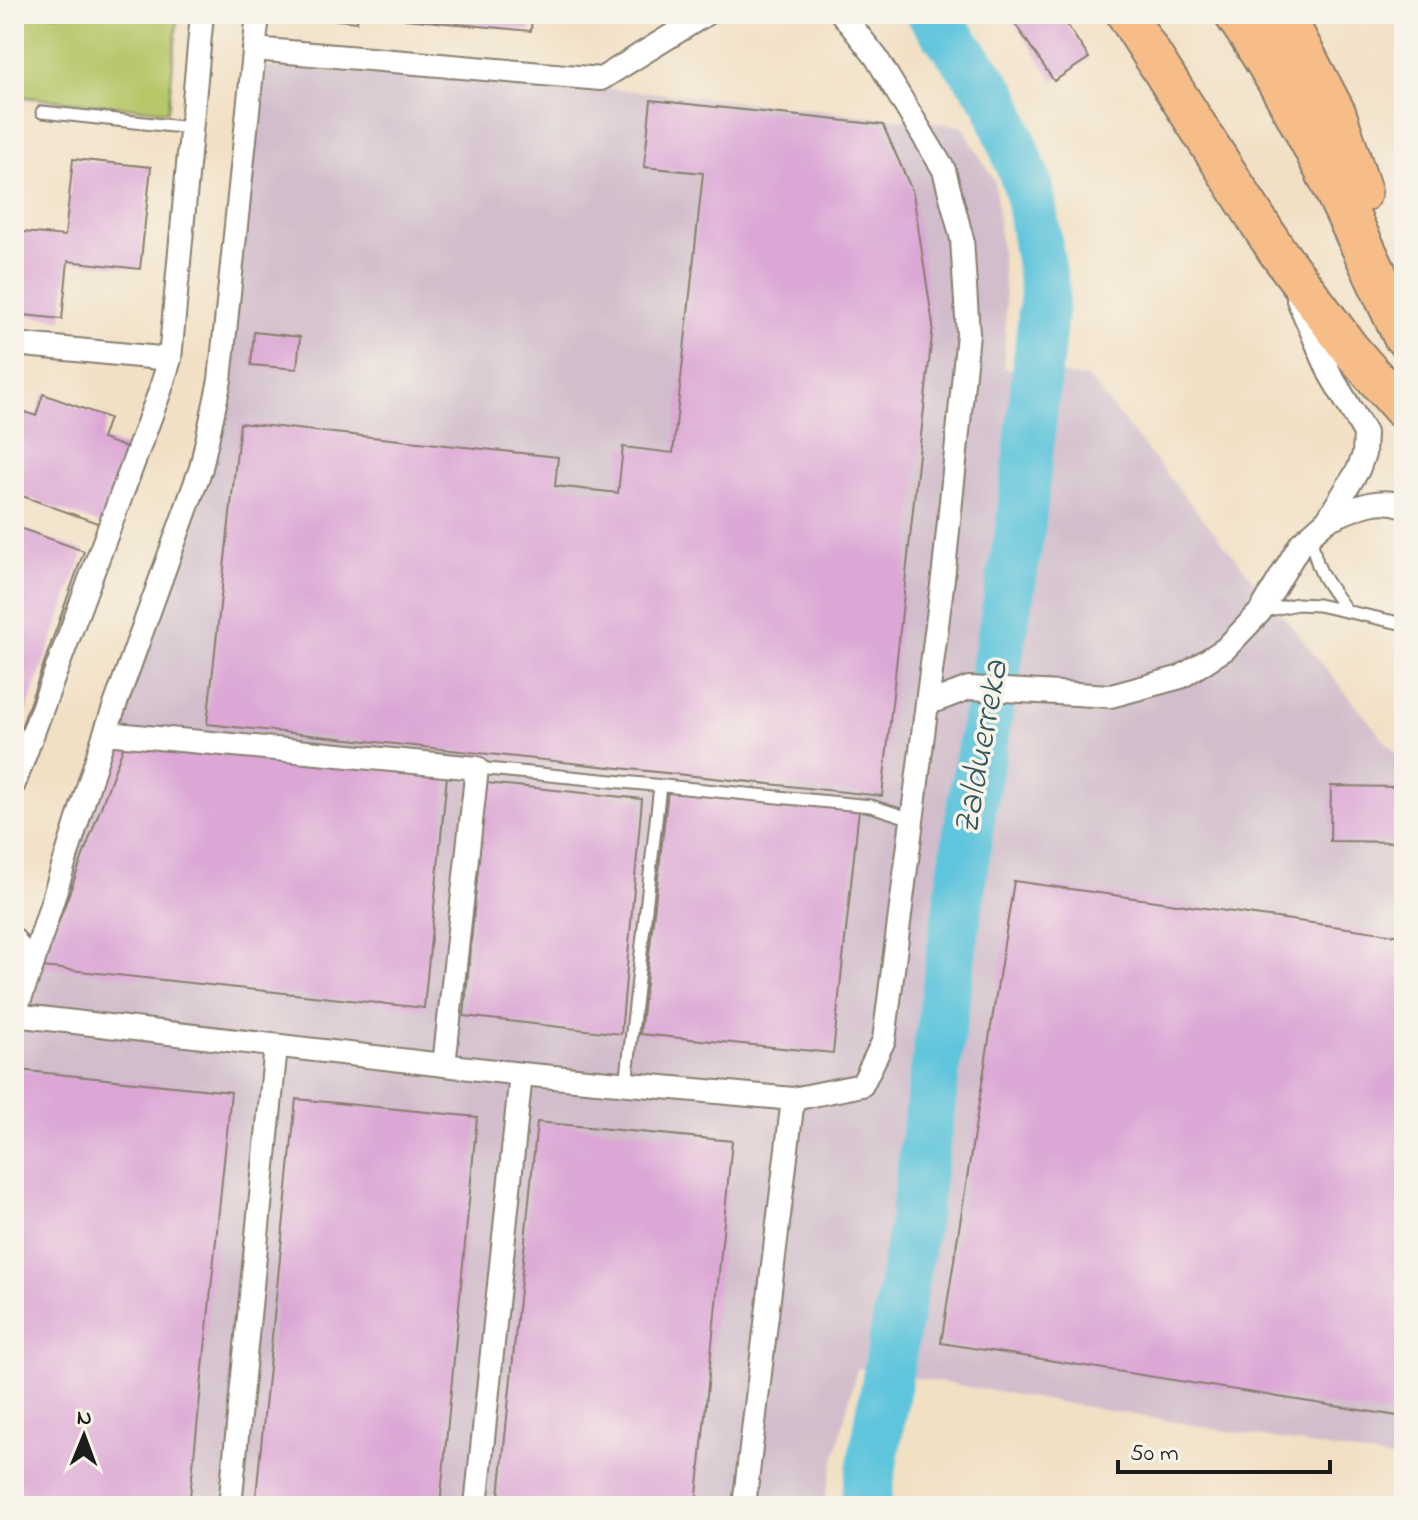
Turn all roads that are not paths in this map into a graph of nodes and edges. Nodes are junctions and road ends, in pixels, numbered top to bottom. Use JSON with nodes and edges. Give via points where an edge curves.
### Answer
{"nodes":[{"id":1,"x":202,"y":14,"type":"edge"},
{"id":2,"x":258,"y":14,"type":"edge"},
{"id":3,"x":706,"y":14,"type":"edge"},
{"id":4,"x":842,"y":14,"type":"edge"},
{"id":5,"x":1126,"y":14,"type":"edge"},
{"id":6,"x":1236,"y":14,"type":"edge"},
{"id":7,"x":1282,"y":14,"type":"edge"},
{"id":8,"x":254,"y":49,"type":"junction"},
{"id":9,"x":42,"y":112,"type":"dead end"},
{"id":10,"x":191,"y":128,"type":"junction"},
{"id":11,"x":1277,"y":251,"type":"junction"},
{"id":12,"x":1404,"y":323,"type":"edge"},
{"id":13,"x":1404,"y":335,"type":"edge"},
{"id":14,"x":14,"y":344,"type":"edge"},
{"id":15,"x":1350,"y":349,"type":"junction"},
{"id":16,"x":170,"y":359,"type":"junction"},
{"id":17,"x":1404,"y":411,"type":"edge"},
{"id":18,"x":1404,"y":436,"type":"edge"},
{"id":19,"x":1404,"y":506,"type":"edge"},
{"id":20,"x":1319,"y":527,"type":"junction"},
{"id":21,"x":1347,"y":611,"type":"junction"},
{"id":22,"x":1260,"y":612,"type":"junction"},
{"id":23,"x":1404,"y":624,"type":"edge"},
{"id":24,"x":927,"y":704,"type":"junction"},
{"id":25,"x":105,"y":733,"type":"junction"},
{"id":26,"x":477,"y":768,"type":"junction"},
{"id":27,"x":14,"y":784,"type":"edge"},
{"id":28,"x":660,"y":786,"type":"junction"},
{"id":29,"x":912,"y":819,"type":"junction"},
{"id":30,"x":14,"y":940,"type":"edge"},
{"id":31,"x":32,"y":966,"type":"junction"},
{"id":32,"x":14,"y":1015,"type":"edge"},
{"id":33,"x":276,"y":1046,"type":"junction"},
{"id":34,"x":444,"y":1065,"type":"junction"},
{"id":35,"x":521,"y":1074,"type":"junction"},
{"id":36,"x":626,"y":1085,"type":"junction"},
{"id":37,"x":793,"y":1099,"type":"junction"},
{"id":38,"x":230,"y":1506,"type":"edge"},
{"id":39,"x":476,"y":1506,"type":"edge"},
{"id":40,"x":744,"y":1506,"type":"edge"}],
"edges":[{"from":1,"to":10,"type":"street"},
{"from":2,"to":8,"type":"street"},
{"from":3,"to":8,"type":"street","via":[[601,79]]},
{"from":4,"to":24,"type":"street","via":[[876,57],[944,170],[962,239],[968,334]]},
{"from":5,"to":11,"type":"highway"},
{"from":6,"to":13,"type":"highway","via":[[1306,130]]},
{"from":7,"to":12,"type":"highway","via":[[1335,115]]},
{"from":8,"to":25,"type":"street","via":[[220,380],[201,468]]},
{"from":9,"to":10,"type":"lane"},
{"from":10,"to":16,"type":"street"},
{"from":11,"to":15,"type":"highway"},
{"from":11,"to":20,"type":"street","via":[[1330,374],[1365,433],[1358,470]]},
{"from":14,"to":16,"type":"street"},
{"from":15,"to":17,"type":"highway"},
{"from":15,"to":18,"type":"highway"},
{"from":16,"to":27,"type":"street"},
{"from":19,"to":20,"type":"street","via":[[1368,503]]},
{"from":20,"to":21,"type":"lane","via":[[1314,559]]},
{"from":20,"to":22,"type":"street","via":[[1301,543]]},
{"from":21,"to":22,"type":"lane","via":[[1297,604]]},
{"from":21,"to":23,"type":"lane"},
{"from":22,"to":24,"type":"street","via":[[1225,649],[1181,677],[1111,696],[969,688]]},
{"from":24,"to":29,"type":"street"},
{"from":25,"to":26,"type":"street"},
{"from":25,"to":31,"type":"street"},
{"from":26,"to":28,"type":"lane"},
{"from":26,"to":34,"type":"street"},
{"from":28,"to":29,"type":"lane","via":[[871,806]]},
{"from":28,"to":36,"type":"lane"},
{"from":29,"to":37,"type":"street","via":[[884,1040],[862,1085]]},
{"from":30,"to":31,"type":"street"},
{"from":31,"to":32,"type":"street"},
{"from":32,"to":33,"type":"street"},
{"from":33,"to":34,"type":"street"},
{"from":33,"to":38,"type":"street"},
{"from":34,"to":35,"type":"street"},
{"from":35,"to":36,"type":"street"},
{"from":35,"to":39,"type":"street"},
{"from":36,"to":37,"type":"street"},
{"from":37,"to":40,"type":"street"}]}
